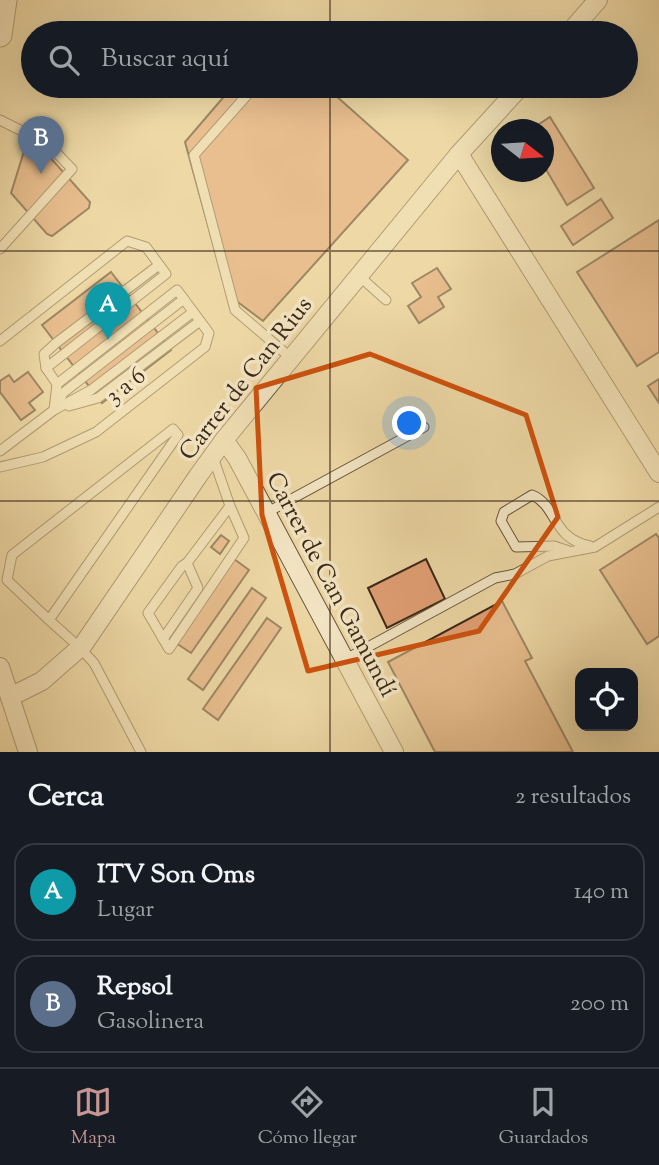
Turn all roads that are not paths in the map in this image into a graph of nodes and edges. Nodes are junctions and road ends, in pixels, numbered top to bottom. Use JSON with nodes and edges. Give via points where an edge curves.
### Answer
{"nodes":[{"id":1,"x":5,"y":0,"type":"edge"},
{"id":2,"x":598,"y":0,"type":"edge"},
{"id":3,"x":580,"y":21,"type":"edge"},
{"id":4,"x":0,"y":35,"type":"edge"},
{"id":5,"x":244,"y":98,"type":"edge"},
{"id":6,"x":510,"y":98,"type":"edge"},
{"id":7,"x":0,"y":120,"type":"edge"},
{"id":8,"x":459,"y":154,"type":"junction"},
{"id":9,"x":0,"y":248,"type":"edge"},
{"id":10,"x":159,"y":265,"type":"junction"},
{"id":11,"x":358,"y":275,"type":"junction"},
{"id":12,"x":184,"y":299,"type":"junction"},
{"id":13,"x":386,"y":300,"type":"dead end"},
{"id":14,"x":193,"y":312,"type":"junction"},
{"id":15,"x":200,"y":321,"type":"junction"},
{"id":16,"x":0,"y":341,"type":"edge"},
{"id":17,"x":291,"y":358,"type":"junction"},
{"id":18,"x":46,"y":368,"type":"junction"},
{"id":19,"x":57,"y":384,"type":"junction"},
{"id":20,"x":54,"y":411,"type":"junction"},
{"id":21,"x":424,"y":427,"type":"dead end"},
{"id":22,"x":224,"y":440,"type":"junction"},
{"id":23,"x":0,"y":451,"type":"edge"},
{"id":24,"x":213,"y":455,"type":"junction"},
{"id":25,"x":0,"y":467,"type":"edge"},
{"id":26,"x":659,"y":473,"type":"edge"},
{"id":27,"x":230,"y":506,"type":"junction"},
{"id":28,"x":659,"y":507,"type":"edge"},
{"id":29,"x":266,"y":513,"type":"junction"},
{"id":30,"x":595,"y":547,"type":"junction"},
{"id":31,"x":572,"y":551,"type":"junction"},
{"id":32,"x":187,"y":563,"type":"junction"},
{"id":33,"x":49,"y":620,"type":"junction"},
{"id":34,"x":163,"y":639,"type":"junction"},
{"id":35,"x":79,"y":647,"type":"junction"},
{"id":36,"x":344,"y":660,"type":"junction"},
{"id":37,"x":0,"y":667,"type":"edge"},
{"id":38,"x":10,"y":697,"type":"junction"},
{"id":39,"x":28,"y":752,"type":"edge"},
{"id":40,"x":141,"y":752,"type":"edge"},
{"id":41,"x":394,"y":752,"type":"edge"}],
"edges":[{"from":1,"to":4,"type":"street"},
{"from":2,"to":3,"type":"street"},
{"from":5,"to":17,"type":"lane","via":[[194,155],[235,310]]},
{"from":6,"to":8,"type":"street","name":"Carrer de Can Rius"},
{"from":7,"to":9,"type":"lane","via":[[48,144],[72,169]]},
{"from":8,"to":11,"type":"street","name":"Carrer de Can Rius"},
{"from":8,"to":26,"type":"street"},
{"from":10,"to":16,"type":"lane","via":[[146,247],[127,241]]},
{"from":10,"to":18,"type":"lane","via":[[56,343],[44,354]]},
{"from":10,"to":18,"type":"lane","via":[[166,274]]},
{"from":11,"to":13,"type":"lane"},
{"from":11,"to":17,"type":"street","name":"Carrer de Can Rius"},
{"from":12,"to":14,"type":"lane"},
{"from":12,"to":19,"type":"lane","via":[[177,290]]},
{"from":12,"to":20,"type":"lane","via":[[63,393]]},
{"from":14,"to":15,"type":"lane"},
{"from":14,"to":20,"type":"lane","via":[[91,390]]},
{"from":15,"to":20,"type":"lane","via":[[98,398]]},
{"from":15,"to":25,"type":"lane","name":"3 a 6","via":[[209,333],[205,347],[96,432],[43,457]]},
{"from":17,"to":22,"type":"street","name":"Carrer de Can Rius"},
{"from":18,"to":19,"type":"lane"},
{"from":19,"to":20,"type":"lane"},
{"from":20,"to":23,"type":"lane"},
{"from":21,"to":29,"type":"lane"},
{"from":22,"to":24,"type":"street","name":"Carrer de Can Rius"},
{"from":22,"to":29,"type":"street","name":"Carrer de Can Gamundí"},
{"from":24,"to":27,"type":"lane"},
{"from":24,"to":35,"type":"street","name":"Carrer de Can Rius"},
{"from":27,"to":32,"type":"lane"},
{"from":27,"to":34,"type":"lane","via":[[244,538],[169,649]]},
{"from":28,"to":30,"type":"lane"},
{"from":29,"to":36,"type":"street","name":"Carrer de Can Gamundí"},
{"from":30,"to":31,"type":"lane"},
{"from":30,"to":31,"type":"lane","via":[[566,536],[540,498],[533,495],[504,512],[501,521],[516,547],[554,546]]},
{"from":31,"to":36,"type":"lane","via":[[495,578]]},
{"from":32,"to":34,"type":"lane","via":[[198,589]]},
{"from":32,"to":34,"type":"lane","via":[[148,613]]},
{"from":33,"to":33,"type":"lane","via":[[178,435],[173,429],[12,555],[7,580]]},
{"from":33,"to":35,"type":"lane"},
{"from":35,"to":38,"type":"street","name":"Carrer de Can Rius","via":[[42,681]]},
{"from":35,"to":40,"type":"lane","via":[[94,663]]},
{"from":36,"to":41,"type":"street","name":"Carrer de Can Gamundí"},
{"from":37,"to":38,"type":"street"},
{"from":38,"to":39,"type":"street"}]}
